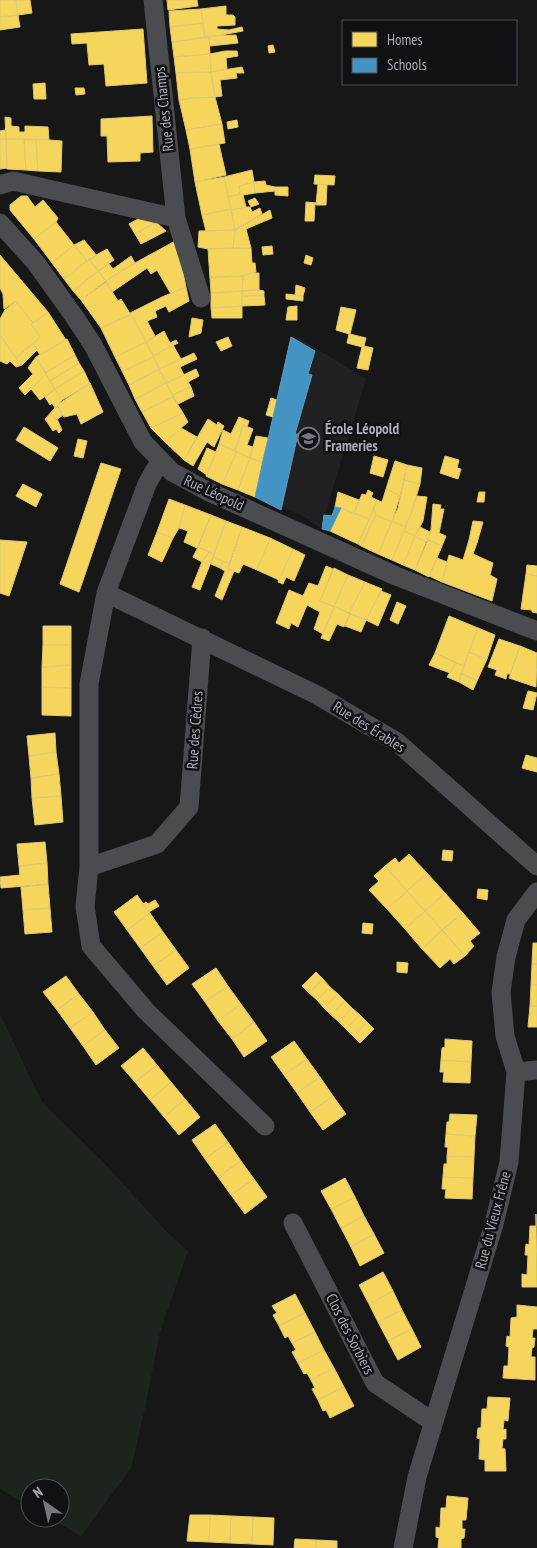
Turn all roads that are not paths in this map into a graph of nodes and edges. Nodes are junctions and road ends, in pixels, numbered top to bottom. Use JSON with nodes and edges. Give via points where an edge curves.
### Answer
{"nodes":[{"id":1,"x":153,"y":0,"type":"edge"},
{"id":2,"x":0,"y":185,"type":"edge"},
{"id":3,"x":176,"y":218,"type":"junction"},
{"id":4,"x":0,"y":223,"type":"edge"},
{"id":5,"x":201,"y":298,"type":"dead end"},
{"id":6,"x":161,"y":462,"type":"junction"},
{"id":7,"x":106,"y":593,"type":"junction"},
{"id":8,"x":537,"y":631,"type":"edge"},
{"id":9,"x":202,"y":638,"type":"junction"},
{"id":10,"x":537,"y":866,"type":"edge"},
{"id":11,"x":89,"y":867,"type":"junction"},
{"id":12,"x":537,"y":892,"type":"edge"},
{"id":13,"x":537,"y":1070,"type":"edge"},
{"id":14,"x":516,"y":1072,"type":"junction"},
{"id":15,"x":265,"y":1126,"type":"dead end"},
{"id":16,"x":293,"y":1223,"type":"dead end"},
{"id":17,"x":433,"y":1422,"type":"junction"},
{"id":18,"x":403,"y":1548,"type":"edge"}],
"edges":[{"from":1,"to":3,"type":"street","name":"Rue des Champs"},
{"from":2,"to":3,"type":"street","via":[[13,181]]},
{"from":3,"to":5,"type":"street","name":"Rue des Champs"},
{"from":4,"to":6,"type":"street","name":"Rue Léopold","via":[[42,271],[85,332],[140,436]]},
{"from":6,"to":7,"type":"street","via":[[147,484]]},
{"from":6,"to":8,"type":"street","name":"Rue Léopold","via":[[190,483],[396,576]]},
{"from":7,"to":9,"type":"street"},
{"from":7,"to":11,"type":"street","via":[[89,684]]},
{"from":9,"to":10,"type":"street","name":"Rue des Érables","via":[[317,695],[397,742]]},
{"from":9,"to":11,"type":"street","name":"Rue des Cèdres","via":[[190,807],[157,844]]},
{"from":11,"to":15,"type":"street","via":[[85,906],[90,946],[146,1011]]},
{"from":12,"to":14,"type":"street","name":"Rue du Vieux Frêne","via":[[516,920],[501,992],[504,1036]]},
{"from":13,"to":14,"type":"street"},
{"from":14,"to":17,"type":"street","name":"Rue du Vieux Frêne","via":[[509,1162],[494,1224]]},
{"from":16,"to":17,"type":"street","name":"Clos des Sorbiers","via":[[375,1382]]},
{"from":17,"to":18,"type":"street","name":"Rue du Vieux Frêne","via":[[413,1493]]}]}
